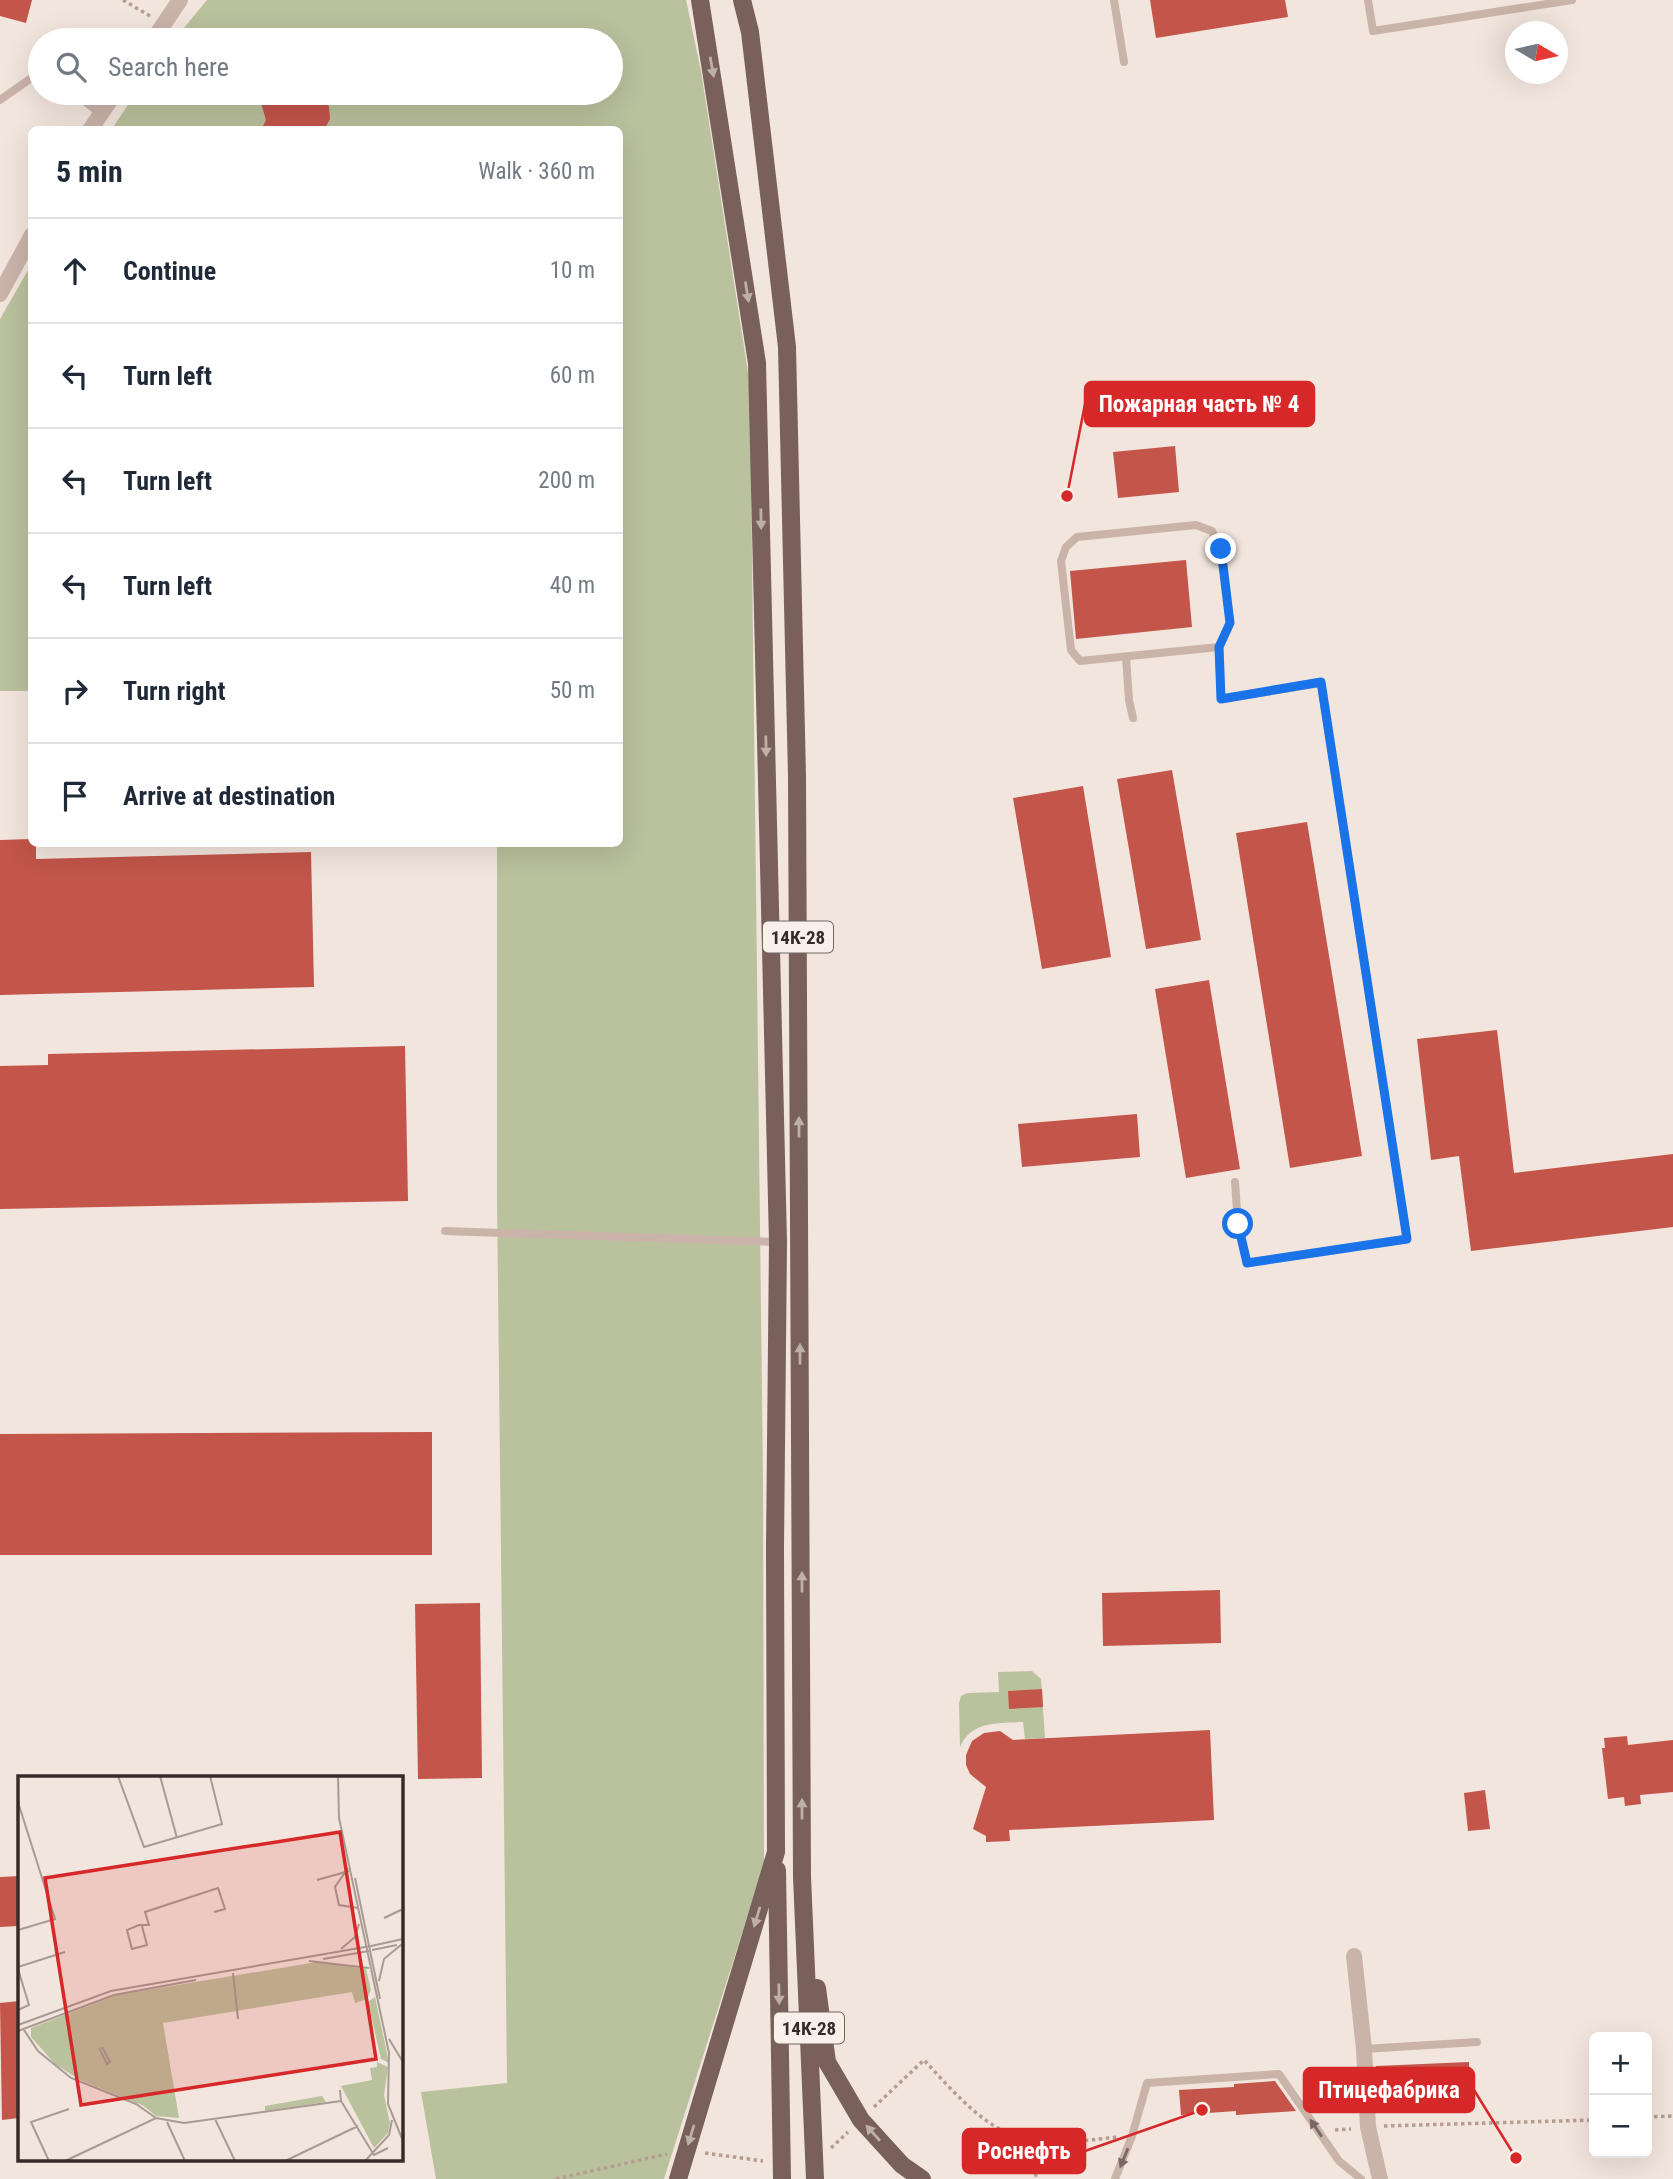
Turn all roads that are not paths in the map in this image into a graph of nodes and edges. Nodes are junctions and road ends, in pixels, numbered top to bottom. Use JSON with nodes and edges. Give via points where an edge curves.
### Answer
{"nodes":[{"id":1,"x":180,"y":0,"type":"edge"},
{"id":2,"x":700,"y":0,"type":"edge"},
{"id":3,"x":742,"y":0,"type":"edge"},
{"id":4,"x":1114,"y":0,"type":"edge"},
{"id":5,"x":1368,"y":0,"type":"edge"},
{"id":6,"x":1572,"y":0,"type":"edge"},
{"id":7,"x":161,"y":28,"type":"edge"},
{"id":8,"x":1124,"y":62,"type":"dead end"},
{"id":9,"x":28,"y":80,"type":"edge"},
{"id":10,"x":0,"y":100,"type":"edge"},
{"id":11,"x":90,"y":105,"type":"edge"},
{"id":12,"x":106,"y":105,"type":"edge"},
{"id":13,"x":100,"y":113,"type":"junction"},
{"id":14,"x":92,"y":126,"type":"edge"},
{"id":15,"x":28,"y":242,"type":"edge"},
{"id":16,"x":0,"y":294,"type":"edge"},
{"id":17,"x":1219,"y":647,"type":"junction"},
{"id":18,"x":1126,"y":657,"type":"junction"},
{"id":19,"x":1133,"y":718,"type":"dead end"},
{"id":20,"x":1235,"y":1182,"type":"dead end"},
{"id":21,"x":445,"y":1231,"type":"dead end"},
{"id":22,"x":778,"y":1242,"type":"junction"},
{"id":23,"x":776,"y":1852,"type":"junction"},
{"id":24,"x":802,"y":1877,"type":"junction"},
{"id":25,"x":1354,"y":1956,"type":"dead end"},
{"id":26,"x":1477,"y":2042,"type":"dead end"},
{"id":27,"x":1364,"y":2049,"type":"junction"},
{"id":28,"x":815,"y":2171,"type":"edge"},
{"id":29,"x":782,"y":2172,"type":"edge"},
{"id":30,"x":678,"y":2179,"type":"edge"},
{"id":31,"x":922,"y":2179,"type":"edge"},
{"id":32,"x":1115,"y":2179,"type":"edge"},
{"id":33,"x":1361,"y":2179,"type":"edge"},
{"id":34,"x":1380,"y":2179,"type":"edge"}],
"edges":[{"from":1,"to":7,"type":"street"},
{"from":2,"to":22,"type":"main road","number":"14К-28","one_way":true,"via":[[757,363]]},
{"from":24,"to":3,"type":"main road","number":"14К-28","one_way":true,"via":[[797,789],[787,347],[750,32]]},
{"from":4,"to":8,"type":"lane"},
{"from":5,"to":6,"type":"lane","via":[[1373,31]]},
{"from":9,"to":10,"type":"lane"},
{"from":11,"to":13,"type":"lane"},
{"from":12,"to":13,"type":"street"},
{"from":13,"to":14,"type":"street"},
{"from":15,"to":16,"type":"street"},
{"from":17,"to":18,"type":"lane"},
{"from":17,"to":18,"type":"lane","via":[[1230,623],[1221,549],[1212,531],[1196,525],[1077,537],[1066,547],[1061,561],[1071,650],[1080,661]]},
{"from":17,"to":20,"type":"lane","via":[[1221,699],[1321,682],[1407,1239],[1247,1263]]},
{"from":18,"to":19,"type":"lane"},
{"from":21,"to":22,"type":"lane"},
{"from":22,"to":23,"type":"main road","number":"14К-28"},
{"from":23,"to":29,"type":"main road","name":"14К-28","one_way":true},
{"from":23,"to":30,"type":"main road","one_way":true},
{"from":24,"to":28,"type":"main road","number":"14К-28"},
{"from":31,"to":24,"type":"main road","one_way":true,"via":[[902,2165],[861,2120],[827,2062]]},
{"from":25,"to":27,"type":"street"},
{"from":26,"to":27,"type":"lane"},
{"from":27,"to":34,"type":"street","via":[[1368,2127]]},
{"from":33,"to":32,"type":"lane","one_way":true,"via":[[1339,2161],[1279,2074],[1147,2082]]}]}
